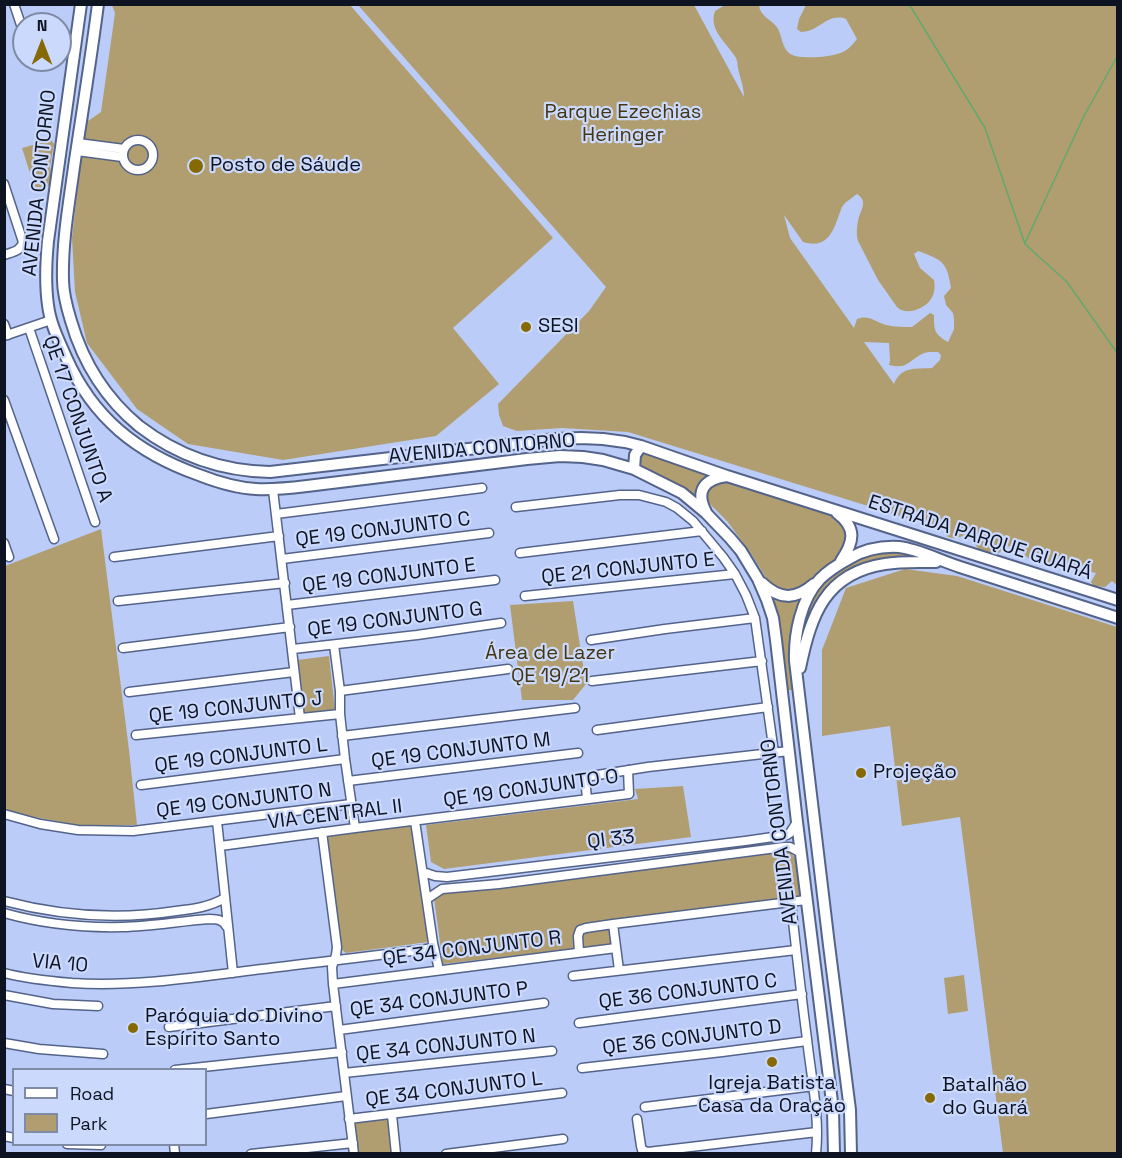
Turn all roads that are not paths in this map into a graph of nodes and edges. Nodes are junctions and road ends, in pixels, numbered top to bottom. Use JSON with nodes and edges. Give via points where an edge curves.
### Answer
{"nodes":[{"id":1,"x":81,"y":4,"type":"edge"},
{"id":2,"x":98,"y":4,"type":"edge"},
{"id":3,"x":72,"y":65,"type":"edge"},
{"id":4,"x":71,"y":72,"type":"edge"},
{"id":5,"x":72,"y":72,"type":"edge"},
{"id":6,"x":89,"y":74,"type":"junction"},
{"id":7,"x":77,"y":147,"type":"junction"},
{"id":8,"x":123,"y":153,"type":"dead end"},
{"id":9,"x":56,"y":182,"type":"junction"},
{"id":10,"x":4,"y":184,"type":"edge"},
{"id":11,"x":72,"y":185,"type":"junction"},
{"id":12,"x":4,"y":255,"type":"edge"},
{"id":13,"x":63,"y":283,"type":"junction"},
{"id":14,"x":46,"y":285,"type":"junction"},
{"id":15,"x":51,"y":320,"type":"junction"},
{"id":16,"x":4,"y":324,"type":"edge"},
{"id":17,"x":28,"y":328,"type":"junction"},
{"id":18,"x":6,"y":336,"type":"edge"},
{"id":19,"x":78,"y":343,"type":"junction"},
{"id":20,"x":62,"y":348,"type":"junction"},
{"id":21,"x":4,"y":400,"type":"edge"},
{"id":22,"x":641,"y":446,"type":"junction"},
{"id":23,"x":308,"y":468,"type":"junction"},
{"id":24,"x":634,"y":469,"type":"junction"},
{"id":25,"x":240,"y":470,"type":"junction"},
{"id":26,"x":727,"y":476,"type":"junction"},
{"id":27,"x":237,"y":486,"type":"junction"},
{"id":28,"x":307,"y":486,"type":"junction"},
{"id":29,"x":482,"y":488,"type":"dead end"},
{"id":30,"x":273,"y":490,"type":"junction"},
{"id":31,"x":682,"y":493,"type":"junction"},
{"id":32,"x":516,"y":507,"type":"dead end"},
{"id":33,"x":677,"y":508,"type":"junction"},
{"id":34,"x":832,"y":509,"type":"junction"},
{"id":35,"x":706,"y":513,"type":"junction"},
{"id":36,"x":276,"y":514,"type":"junction"},
{"id":37,"x":95,"y":522,"type":"dead end"},
{"id":38,"x":702,"y":531,"type":"junction"},
{"id":39,"x":489,"y":533,"type":"dead end"},
{"id":40,"x":279,"y":536,"type":"junction"},
{"id":41,"x":54,"y":539,"type":"dead end"},
{"id":42,"x":4,"y":543,"type":"edge"},
{"id":43,"x":520,"y":553,"type":"dead end"},
{"id":44,"x":9,"y":557,"type":"dead end"},
{"id":45,"x":114,"y":557,"type":"dead end"},
{"id":46,"x":282,"y":559,"type":"junction"},
{"id":47,"x":943,"y":562,"type":"junction"},
{"id":48,"x":839,"y":563,"type":"junction"},
{"id":49,"x":735,"y":574,"type":"junction"},
{"id":50,"x":758,"y":579,"type":"junction"},
{"id":51,"x":819,"y":579,"type":"junction"},
{"id":52,"x":495,"y":580,"type":"dead end"},
{"id":53,"x":285,"y":583,"type":"junction"},
{"id":54,"x":525,"y":596,"type":"dead end"},
{"id":55,"x":1118,"y":600,"type":"edge"},
{"id":56,"x":118,"y":601,"type":"dead end"},
{"id":57,"x":287,"y":605,"type":"junction"},
{"id":58,"x":755,"y":618,"type":"junction"},
{"id":59,"x":1118,"y":618,"type":"edge"},
{"id":60,"x":501,"y":623,"type":"dead end"},
{"id":61,"x":290,"y":627,"type":"junction"},
{"id":62,"x":591,"y":640,"type":"dead end"},
{"id":63,"x":334,"y":645,"type":"junction"},
{"id":64,"x":123,"y":648,"type":"dead end"},
{"id":65,"x":293,"y":649,"type":"junction"},
{"id":66,"x":762,"y":661,"type":"junction"},
{"id":67,"x":508,"y":669,"type":"dead end"},
{"id":68,"x":294,"y":672,"type":"junction"},
{"id":69,"x":798,"y":679,"type":"junction"},
{"id":70,"x":592,"y":681,"type":"dead end"},
{"id":71,"x":340,"y":691,"type":"junction"},
{"id":72,"x":129,"y":692,"type":"dead end"},
{"id":73,"x":782,"y":699,"type":"junction"},
{"id":74,"x":801,"y":704,"type":"junction"},
{"id":75,"x":768,"y":707,"type":"junction"},
{"id":76,"x":575,"y":708,"type":"dead end"},
{"id":77,"x":340,"y":714,"type":"junction"},
{"id":78,"x":300,"y":718,"type":"junction"},
{"id":79,"x":597,"y":730,"type":"dead end"},
{"id":80,"x":136,"y":735,"type":"dead end"},
{"id":81,"x":342,"y":736,"type":"junction"},
{"id":82,"x":789,"y":751,"type":"junction"},
{"id":83,"x":578,"y":753,"type":"dead end"},
{"id":84,"x":774,"y":753,"type":"junction"},
{"id":85,"x":345,"y":759,"type":"junction"},
{"id":86,"x":628,"y":770,"type":"junction"},
{"id":87,"x":348,"y":781,"type":"junction"},
{"id":88,"x":141,"y":785,"type":"dead end"},
{"id":89,"x":587,"y":799,"type":"junction"},
{"id":90,"x":351,"y":804,"type":"junction"},
{"id":91,"x":4,"y":814,"type":"edge"},
{"id":92,"x":217,"y":821,"type":"junction"},
{"id":93,"x":415,"y":821,"type":"junction"},
{"id":94,"x":797,"y":822,"type":"junction"},
{"id":95,"x":355,"y":828,"type":"junction"},
{"id":96,"x":322,"y":832,"type":"junction"},
{"id":97,"x":745,"y":842,"type":"junction"},
{"id":98,"x":220,"y":846,"type":"junction"},
{"id":99,"x":746,"y":852,"type":"junction"},
{"id":100,"x":801,"y":853,"type":"junction"},
{"id":101,"x":498,"y":870,"type":"junction"},
{"id":102,"x":423,"y":872,"type":"junction"},
{"id":103,"x":499,"y":884,"type":"junction"},
{"id":104,"x":225,"y":898,"type":"junction"},
{"id":105,"x":427,"y":899,"type":"junction"},
{"id":106,"x":806,"y":900,"type":"junction"},
{"id":107,"x":4,"y":901,"type":"edge"},
{"id":108,"x":791,"y":903,"type":"junction"},
{"id":109,"x":4,"y":913,"type":"edge"},
{"id":110,"x":78,"y":915,"type":"junction"},
{"id":111,"x":613,"y":924,"type":"junction"},
{"id":112,"x":77,"y":926,"type":"junction"},
{"id":113,"x":228,"y":927,"type":"junction"},
{"id":114,"x":812,"y":944,"type":"junction"},
{"id":115,"x":829,"y":945,"type":"junction"},
{"id":116,"x":433,"y":948,"type":"junction"},
{"id":117,"x":616,"y":948,"type":"junction"},
{"id":118,"x":796,"y":950,"type":"junction"},
{"id":119,"x":579,"y":952,"type":"junction"},
{"id":120,"x":333,"y":960,"type":"junction"},
{"id":121,"x":439,"y":970,"type":"junction"},
{"id":122,"x":619,"y":970,"type":"junction"},
{"id":123,"x":4,"y":973,"type":"edge"},
{"id":124,"x":233,"y":973,"type":"junction"},
{"id":125,"x":573,"y":976,"type":"dead end"},
{"id":126,"x":333,"y":984,"type":"junction"},
{"id":127,"x":802,"y":994,"type":"junction"},
{"id":128,"x":4,"y":995,"type":"edge"},
{"id":129,"x":819,"y":1002,"type":"junction"},
{"id":130,"x":544,"y":1003,"type":"dead end"},
{"id":131,"x":98,"y":1006,"type":"dead end"},
{"id":132,"x":336,"y":1006,"type":"junction"},
{"id":133,"x":837,"y":1006,"type":"junction"},
{"id":134,"x":579,"y":1023,"type":"dead end"},
{"id":135,"x":169,"y":1027,"type":"dead end"},
{"id":136,"x":339,"y":1030,"type":"junction"},
{"id":137,"x":807,"y":1041,"type":"junction"},
{"id":138,"x":4,"y":1043,"type":"edge"},
{"id":139,"x":552,"y":1051,"type":"dead end"},
{"id":140,"x":342,"y":1052,"type":"junction"},
{"id":141,"x":103,"y":1053,"type":"dead end"},
{"id":142,"x":194,"y":1068,"type":"edge"},
{"id":143,"x":582,"y":1068,"type":"dead end"},
{"id":144,"x":828,"y":1072,"type":"junction"},
{"id":145,"x":344,"y":1073,"type":"junction"},
{"id":146,"x":846,"y":1077,"type":"junction"},
{"id":147,"x":814,"y":1086,"type":"junction"},
{"id":148,"x":562,"y":1093,"type":"dead end"},
{"id":149,"x":346,"y":1096,"type":"junction"},
{"id":150,"x":645,"y":1107,"type":"dead end"},
{"id":151,"x":207,"y":1114,"type":"edge"},
{"id":152,"x":392,"y":1115,"type":"junction"},
{"id":153,"x":349,"y":1119,"type":"junction"},
{"id":154,"x":637,"y":1119,"type":"dead end"},
{"id":155,"x":817,"y":1132,"type":"junction"},
{"id":156,"x":563,"y":1139,"type":"dead end"},
{"id":157,"x":353,"y":1143,"type":"junction"},
{"id":158,"x":251,"y":1154,"type":"edge"},
{"id":159,"x":354,"y":1154,"type":"edge"},
{"id":160,"x":396,"y":1154,"type":"edge"},
{"id":161,"x":447,"y":1154,"type":"edge"},
{"id":162,"x":816,"y":1154,"type":"edge"},
{"id":163,"x":834,"y":1154,"type":"edge"},
{"id":164,"x":851,"y":1154,"type":"edge"}],
"edges":[{"from":1,"to":3,"type":"main road","name":"AVENIDA CONTORNO"},
{"from":2,"to":6,"type":"main road","name":"AVENIDA CONTORNO"},
{"from":4,"to":9,"type":"main road","name":"AVENIDA CONTORNO"},
{"from":5,"to":6,"type":"main road","via":[[79,68]]},
{"from":6,"to":7,"type":"main road","name":"AVENIDA CONTORNO"},
{"from":7,"to":8,"type":"street"},
{"from":7,"to":11,"type":"main road","name":"AVENIDA CONTORNO"},
{"from":9,"to":11,"type":"main road","via":[[64,189]]},
{"from":9,"to":14,"type":"main road","name":"AVENIDA CONTORNO"},
{"from":10,"to":12,"type":"street","via":[[23,242],[20,250]]},
{"from":11,"to":13,"type":"main road","name":"AVENIDA CONTORNO"},
{"from":13,"to":14,"type":"main road","via":[[52,280]]},
{"from":13,"to":19,"type":"main road","name":"AVENIDA CONTORNO"},
{"from":14,"to":15,"type":"main road","name":"AVENIDA CONTORNO"},
{"from":15,"to":17,"type":"street"},
{"from":15,"to":20,"type":"main road","name":"AVENIDA CONTORNO"},
{"from":16,"to":18,"type":"street"},
{"from":17,"to":18,"type":"street"},
{"from":17,"to":37,"type":"street","name":"QE 17 CONJUNTO A"},
{"from":19,"to":20,"type":"main road","via":[[72,350]]},
{"from":19,"to":25,"type":"main road","name":"AVENIDA CONTORNO","via":[[109,396],[151,435],[190,457]]},
{"from":20,"to":27,"type":"main road","name":"AVENIDA CONTORNO","via":[[90,397],[126,437],[181,469]]},
{"from":21,"to":41,"type":"street"},
{"from":22,"to":23,"type":"main road","name":"AVENIDA CONTORNO","via":[[603,439],[555,439]]},
{"from":22,"to":24,"type":"main road","via":[[635,455]]},
{"from":22,"to":26,"type":"main road","name":"AVENIDA CONTORNO"},
{"from":23,"to":25,"type":"main road","name":"AVENIDA CONTORNO"},
{"from":23,"to":28,"type":"main road","via":[[314,477]]},
{"from":24,"to":28,"type":"main road","name":"AVENIDA CONTORNO","via":[[603,460],[560,456]]},
{"from":24,"to":31,"type":"main road","name":"AVENIDA CONTORNO"},
{"from":25,"to":27,"type":"main road","via":[[235,478]]},
{"from":26,"to":34,"type":"main road","name":"AVENIDA CONTORNO"},
{"from":26,"to":35,"type":"main road","via":[[714,478],[703,488],[701,502]]},
{"from":27,"to":30,"type":"main road","name":"AVENIDA CONTORNO"},
{"from":28,"to":30,"type":"main road","name":"AVENIDA CONTORNO"},
{"from":29,"to":36,"type":"street"},
{"from":30,"to":36,"type":"street"},
{"from":31,"to":33,"type":"street"},
{"from":31,"to":35,"type":"main road","name":"AVENIDA CONTORNO"},
{"from":32,"to":33,"type":"street","via":[[639,495]]},
{"from":33,"to":38,"type":"street"},
{"from":34,"to":48,"type":"main road","via":[[843,517],[852,534]]},
{"from":34,"to":55,"type":"main road","name":"ESTRADA PARQUE GUARÁ"},
{"from":35,"to":50,"type":"main road","name":"AVENIDA CONTORNO","via":[[741,551]]},
{"from":36,"to":40,"type":"street"},
{"from":38,"to":43,"type":"street"},
{"from":38,"to":49,"type":"street"},
{"from":39,"to":46,"type":"street","name":"QE 19 CONJUNTO C"},
{"from":40,"to":45,"type":"street"},
{"from":40,"to":46,"type":"street"},
{"from":42,"to":44,"type":"street"},
{"from":46,"to":53,"type":"street"},
{"from":47,"to":48,"type":"main road","name":"ESTRADA PARQUE GUARÁ","via":[[897,547],[859,552]]},
{"from":47,"to":59,"type":"main road","name":"ESTRADA PARQUE GUARÁ"},
{"from":47,"to":69,"type":"main road","via":[[886,563],[850,575],[836,586],[817,611],[806,638]]},
{"from":48,"to":51,"type":"main road","name":"AVENIDA CONTORNO"},
{"from":49,"to":54,"type":"street","name":"QE 21 CONJUNTO E"},
{"from":49,"to":58,"type":"street"},
{"from":50,"to":51,"type":"main road","via":[[772,592],[786,596],[807,590]]},
{"from":50,"to":73,"type":"main road","name":"AVENIDA CONTORNO","via":[[773,618]]},
{"from":51,"to":69,"type":"main road","name":"AVENIDA CONTORNO","via":[[805,603],[797,633]]},
{"from":52,"to":57,"type":"street","name":"QE 19 CONJUNTO E"},
{"from":53,"to":56,"type":"street"},
{"from":53,"to":57,"type":"street"},
{"from":57,"to":61,"type":"street"},
{"from":58,"to":62,"type":"street"},
{"from":58,"to":66,"type":"street"},
{"from":60,"to":63,"type":"street","name":"QE 19 CONJUNTO G"},
{"from":61,"to":64,"type":"street"},
{"from":61,"to":65,"type":"street"},
{"from":63,"to":65,"type":"street","name":"QE 19 CONJUNTO G"},
{"from":63,"to":71,"type":"street"},
{"from":65,"to":68,"type":"street"},
{"from":66,"to":70,"type":"street"},
{"from":66,"to":75,"type":"street"},
{"from":67,"to":71,"type":"street"},
{"from":68,"to":72,"type":"street"},
{"from":68,"to":78,"type":"street"},
{"from":69,"to":74,"type":"main road","name":"AVENIDA CONTORNO"},
{"from":71,"to":77,"type":"street"},
{"from":73,"to":74,"type":"main road","via":[[793,698]]},
{"from":73,"to":82,"type":"main road","name":"AVENIDA CONTORNO"},
{"from":74,"to":115,"type":"main road","name":"AVENIDA CONTORNO"},
{"from":75,"to":79,"type":"street"},
{"from":75,"to":84,"type":"street"},
{"from":76,"to":81,"type":"street"},
{"from":77,"to":78,"type":"street","name":"QE 19 CONJUNTO J"},
{"from":77,"to":81,"type":"street"},
{"from":78,"to":80,"type":"street","name":"QE 19 CONJUNTO J"},
{"from":81,"to":85,"type":"street"},
{"from":82,"to":84,"type":"street"},
{"from":82,"to":94,"type":"main road","name":"AVENIDA CONTORNO"},
{"from":83,"to":87,"type":"street","name":"QE 19 CONJUNTO M"},
{"from":84,"to":86,"type":"street"},
{"from":85,"to":87,"type":"street"},
{"from":85,"to":88,"type":"street","name":"QE 19 CONJUNTO L"},
{"from":86,"to":89,"type":"street","via":[[585,777]]},
{"from":86,"to":89,"type":"street","name":"QE 19 CONJUNTO O","via":[[629,794]]},
{"from":87,"to":90,"type":"street"},
{"from":89,"to":93,"type":"street","name":"QE 19 CONJUNTO O"},
{"from":90,"to":92,"type":"street","name":"QE 19 CONJUNTO N"},
{"from":90,"to":95,"type":"street"},
{"from":91,"to":92,"type":"street","name":"QE 19 CONJUNTO N","via":[[78,830],[142,831]]},
{"from":92,"to":98,"type":"street"},
{"from":93,"to":95,"type":"street","name":"VIA CENTRAL II"},
{"from":93,"to":102,"type":"street","name":"VIA CENTRAL II"},
{"from":94,"to":97,"type":"street","name":"QI 33","via":[[787,835]]},
{"from":94,"to":100,"type":"main road","name":"AVENIDA CONTORNO"},
{"from":95,"to":96,"type":"street","name":"VIA CENTRAL II"},
{"from":96,"to":98,"type":"street","name":"VIA CENTRAL II"},
{"from":96,"to":120,"type":"street","via":[[337,947]]},
{"from":97,"to":99,"type":"street"},
{"from":97,"to":101,"type":"street","name":"QI 33"},
{"from":98,"to":104,"type":"street"},
{"from":99,"to":100,"type":"street","name":"QI 33","via":[[787,847]]},
{"from":99,"to":103,"type":"street","name":"QI 33"},
{"from":100,"to":106,"type":"main road","name":"AVENIDA CONTORNO"},
{"from":101,"to":102,"type":"street","name":"QI 33","via":[[447,877]]},
{"from":101,"to":103,"type":"street"},
{"from":102,"to":105,"type":"street","name":"VIA CENTRAL II"},
{"from":103,"to":105,"type":"street","name":"QI 33","via":[[442,889]]},
{"from":104,"to":110,"type":"street","via":[[208,906],[162,914]]},
{"from":104,"to":113,"type":"street"},
{"from":105,"to":116,"type":"street","name":"VIA CENTRAL II"},
{"from":106,"to":108,"type":"street"},
{"from":106,"to":114,"type":"main road","name":"AVENIDA CONTORNO"},
{"from":107,"to":110,"type":"street"},
{"from":108,"to":111,"type":"street"},
{"from":108,"to":118,"type":"street"},
{"from":109,"to":112,"type":"street"},
{"from":110,"to":112,"type":"street"},
{"from":111,"to":117,"type":"street"},
{"from":111,"to":119,"type":"street","via":[[580,930]]},
{"from":112,"to":113,"type":"street","via":[[123,927],[218,919]]},
{"from":113,"to":124,"type":"street"},
{"from":114,"to":115,"type":"main road","via":[[824,948]]},
{"from":114,"to":129,"type":"main road","name":"AVENIDA CONTORNO"},
{"from":115,"to":133,"type":"main road","name":"AVENIDA CONTORNO"},
{"from":116,"to":120,"type":"street"},
{"from":116,"to":121,"type":"street","name":"VIA CENTRAL II"},
{"from":117,"to":119,"type":"street","name":"QE 34 CONJUNTO R"},
{"from":117,"to":122,"type":"street"},
{"from":118,"to":122,"type":"street"},
{"from":118,"to":127,"type":"street"},
{"from":119,"to":121,"type":"street","name":"QE 34 CONJUNTO R"},
{"from":120,"to":124,"type":"street","name":"VIA 10"},
{"from":120,"to":126,"type":"street"},
{"from":121,"to":126,"type":"street","name":"QE 34 CONJUNTO R"},
{"from":122,"to":125,"type":"street"},
{"from":123,"to":124,"type":"street","name":"VIA 10","via":[[57,982],[112,984]]},
{"from":126,"to":132,"type":"street"},
{"from":127,"to":134,"type":"street","name":"QE 36 CONJUNTO C"},
{"from":127,"to":137,"type":"street"},
{"from":128,"to":131,"type":"street","via":[[53,1004]]},
{"from":129,"to":133,"type":"main road"},
{"from":129,"to":144,"type":"main road","name":"AVENIDA CONTORNO"},
{"from":130,"to":136,"type":"street","name":"QE 34 CONJUNTO P"},
{"from":132,"to":135,"type":"street"},
{"from":132,"to":136,"type":"street"},
{"from":133,"to":146,"type":"main road","name":"AVENIDA CONTORNO"},
{"from":136,"to":140,"type":"street"},
{"from":137,"to":143,"type":"street","name":"QE 36 CONJUNTO D"},
{"from":137,"to":147,"type":"street"},
{"from":138,"to":141,"type":"street"},
{"from":139,"to":145,"type":"street","name":"QE 34 CONJUNTO N"},
{"from":140,"to":142,"type":"street"},
{"from":140,"to":145,"type":"street"},
{"from":144,"to":146,"type":"main road","via":[[836,1079]]},
{"from":144,"to":163,"type":"main road","name":"AVENIDA CONTORNO"},
{"from":145,"to":149,"type":"street"},
{"from":146,"to":164,"type":"main road","name":"AVENIDA CONTORNO"},
{"from":147,"to":150,"type":"street"},
{"from":147,"to":155,"type":"street"},
{"from":148,"to":152,"type":"street","name":"QE 34 CONJUNTO L"},
{"from":149,"to":151,"type":"street"},
{"from":149,"to":153,"type":"street"},
{"from":152,"to":153,"type":"street","name":"QE 34 CONJUNTO L"},
{"from":152,"to":160,"type":"street"},
{"from":153,"to":157,"type":"street"},
{"from":154,"to":155,"type":"street","via":[[641,1146],[648,1152]]},
{"from":155,"to":162,"type":"street"},
{"from":156,"to":161,"type":"street"},
{"from":157,"to":158,"type":"street"},
{"from":157,"to":159,"type":"street"}]}
